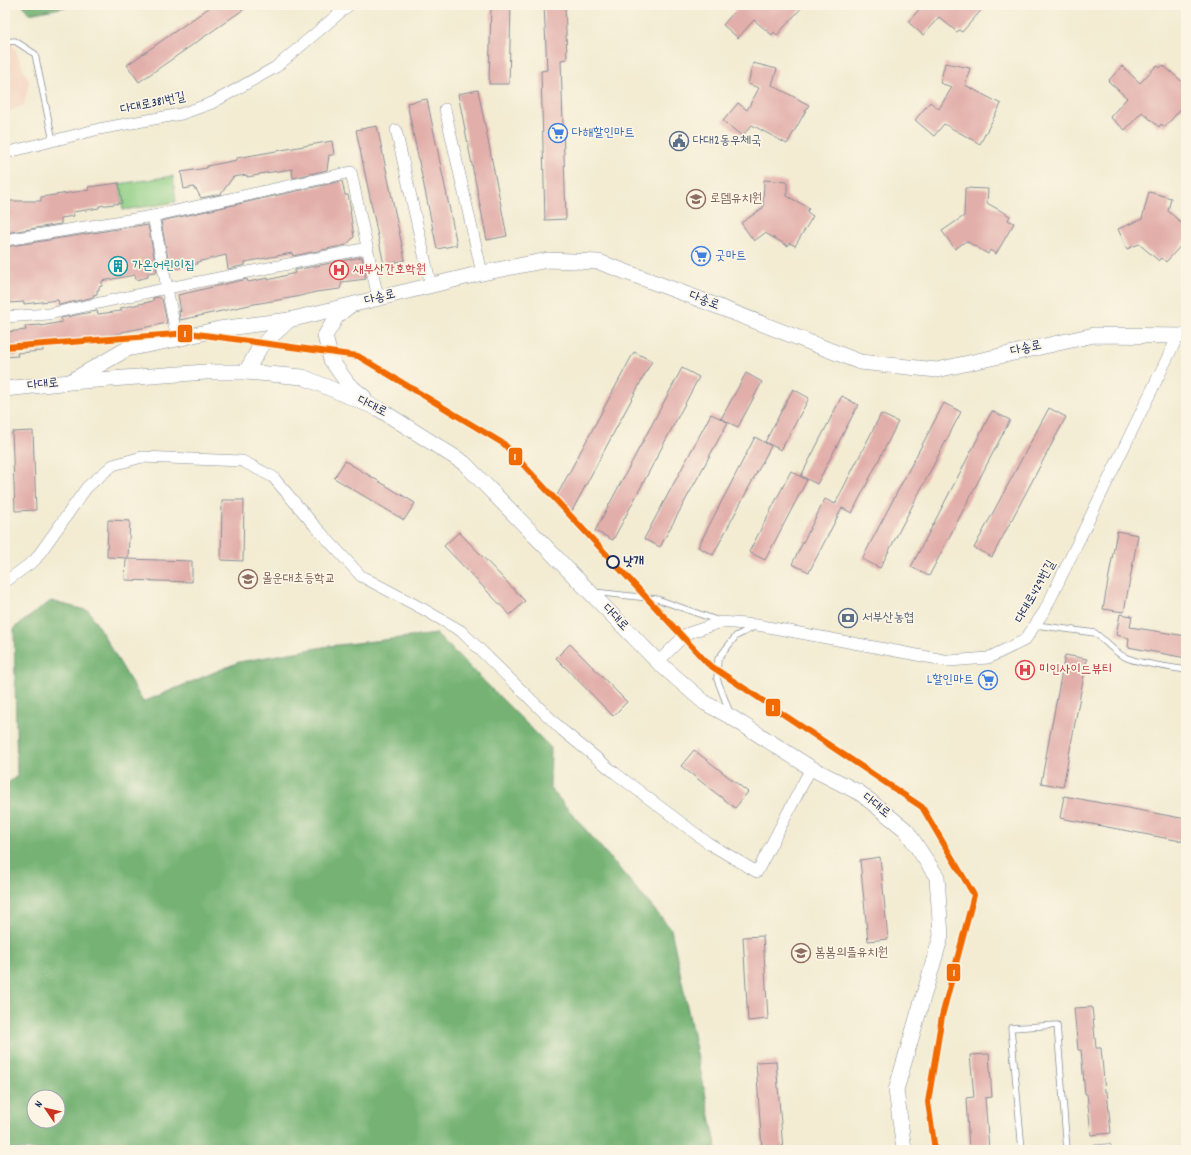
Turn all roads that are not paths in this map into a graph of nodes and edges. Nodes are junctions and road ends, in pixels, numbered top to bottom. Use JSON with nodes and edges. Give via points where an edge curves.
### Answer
{"nodes":[{"id":1,"x":349,"y":5,"type":"edge"},
{"id":2,"x":5,"y":42,"type":"edge"},
{"id":3,"x":445,"y":109,"type":"dead end"},
{"id":4,"x":396,"y":130,"type":"dead end"},
{"id":5,"x":53,"y":141,"type":"junction"},
{"id":6,"x":5,"y":153,"type":"edge"},
{"id":7,"x":153,"y":216,"type":"junction"},
{"id":8,"x":5,"y":240,"type":"edge"},
{"id":9,"x":368,"y":248,"type":"junction"},
{"id":10,"x":482,"y":273,"type":"junction"},
{"id":11,"x":431,"y":286,"type":"junction"},
{"id":12,"x":167,"y":288,"type":"junction"},
{"id":13,"x":378,"y":298,"type":"junction"},
{"id":14,"x":350,"y":305,"type":"junction"},
{"id":15,"x":5,"y":316,"type":"edge"},
{"id":16,"x":289,"y":320,"type":"junction"},
{"id":17,"x":1182,"y":336,"type":"edge"},
{"id":18,"x":177,"y":339,"type":"junction"},
{"id":19,"x":246,"y":372,"type":"junction"},
{"id":20,"x":70,"y":382,"type":"junction"},
{"id":21,"x":5,"y":389,"type":"edge"},
{"id":22,"x":379,"y":409,"type":"junction"},
{"id":23,"x":5,"y":582,"type":"edge"},
{"id":24,"x":589,"y":591,"type":"junction"},
{"id":25,"x":721,"y":622,"type":"junction"},
{"id":26,"x":1036,"y":624,"type":"junction"},
{"id":27,"x":757,"y":625,"type":"junction"},
{"id":28,"x":658,"y":662,"type":"junction"},
{"id":29,"x":1186,"y":670,"type":"edge"},
{"id":30,"x":731,"y":717,"type":"junction"},
{"id":31,"x":811,"y":768,"type":"junction"},
{"id":32,"x":904,"y":1150,"type":"edge"},
{"id":33,"x":1022,"y":1150,"type":"edge"},
{"id":34,"x":1067,"y":1150,"type":"edge"},
{"id":35,"x":1077,"y":1150,"type":"edge"},
{"id":36,"x":1108,"y":1150,"type":"edge"}],
"edges":[{"from":1,"to":5,"type":"street","name":"다대로381번길","via":[[276,67],[212,103],[181,114],[99,129]]},
{"from":2,"to":5,"type":"lane","via":[[14,41],[35,54]]},
{"from":3,"to":10,"type":"street"},
{"from":4,"to":11,"type":"street"},
{"from":5,"to":6,"type":"street","name":"다대로381번길"},
{"from":7,"to":8,"type":"street"},
{"from":7,"to":9,"type":"street","via":[[351,172]]},
{"from":7,"to":12,"type":"street"},
{"from":9,"to":12,"type":"street"},
{"from":9,"to":13,"type":"street"},
{"from":10,"to":11,"type":"main road","name":"다송로"},
{"from":10,"to":17,"type":"main road","name":"다송로","via":[[548,260],[599,262],[860,362],[937,370],[1094,335]]},
{"from":11,"to":13,"type":"main road","name":"다송로"},
{"from":12,"to":15,"type":"street","via":[[49,314]]},
{"from":12,"to":18,"type":"street"},
{"from":13,"to":14,"type":"main road","name":"다송로"},
{"from":14,"to":16,"type":"main road","name":"다송로"},
{"from":14,"to":22,"type":"main road","via":[[336,316],[325,336],[331,360],[348,384]]},
{"from":16,"to":18,"type":"main road","via":[[219,328]]},
{"from":16,"to":19,"type":"main road","name":"다송로","via":[[260,347]]},
{"from":17,"to":26,"type":"street","name":"다대로429번길"},
{"from":18,"to":20,"type":"main road","via":[[127,349]]},
{"from":19,"to":20,"type":"main road","name":"다대로","via":[[206,372]]},
{"from":19,"to":22,"type":"main road","name":"다대로","via":[[303,377]]},
{"from":20,"to":21,"type":"main road","name":"다대로"},
{"from":22,"to":24,"type":"main road","name":"다대로","via":[[464,463]]},
{"from":23,"to":31,"type":"street","via":[[35,560],[88,487],[113,466],[142,457],[242,461],[273,477],[361,576],[461,631],[562,730],[615,774],[708,843],[757,872]]},
{"from":24,"to":25,"type":"lane","via":[[657,599]]},
{"from":24,"to":28,"type":"main road","name":"다대로"},
{"from":25,"to":27,"type":"street","name":"다대로429번길"},
{"from":25,"to":28,"type":"street","name":"다대로429번길","via":[[686,634]]},
{"from":26,"to":27,"type":"street","name":"다대로429번길","via":[[1025,640],[988,658],[949,661]]},
{"from":26,"to":29,"type":"lane","via":[[1095,633],[1127,658]]},
{"from":27,"to":30,"type":"lane","via":[[736,636],[718,660],[717,679]]},
{"from":28,"to":30,"type":"main road","name":"다대로","via":[[705,702]]},
{"from":30,"to":31,"type":"main road","name":"다대로"},
{"from":31,"to":32,"type":"main road","name":"다대로","via":[[860,793],[906,830],[937,877],[941,936],[896,1090]]},
{"from":33,"to":34,"type":"lane","via":[[1011,1028],[1056,1025]]},
{"from":35,"to":36,"type":"lane"}]}
